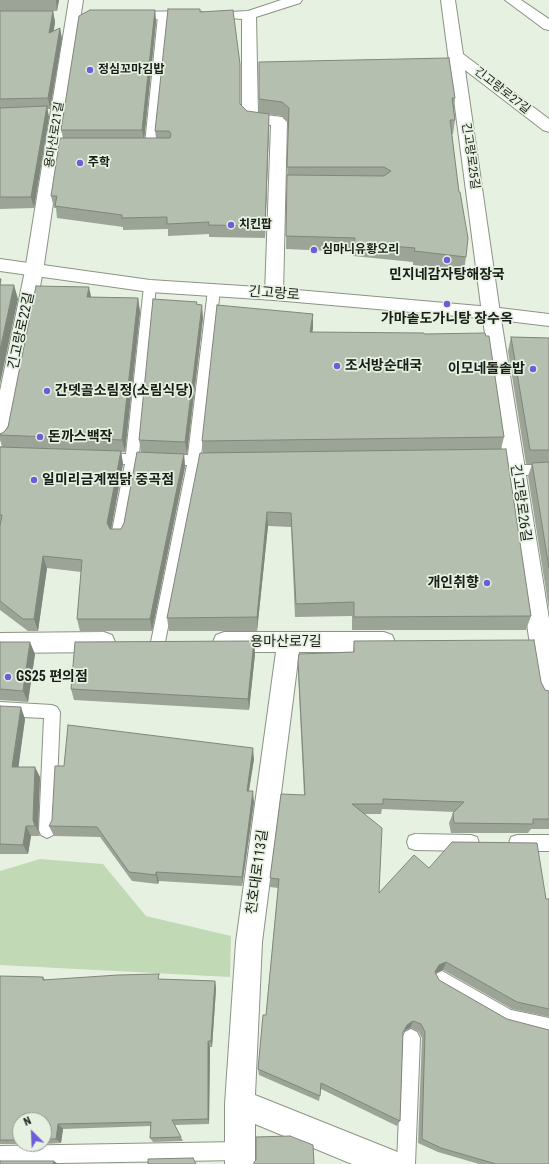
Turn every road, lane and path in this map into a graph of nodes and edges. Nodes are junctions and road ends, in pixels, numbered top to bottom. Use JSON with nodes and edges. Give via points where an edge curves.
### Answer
{"nodes":[{"id":1,"x":76,"y":0,"type":"edge"},
{"id":2,"x":295,"y":0,"type":"edge"},
{"id":3,"x":448,"y":0,"type":"edge"},
{"id":4,"x":512,"y":0,"type":"edge"},
{"id":5,"x":249,"y":15,"type":"junction"},
{"id":6,"x":110,"y":16,"type":"edge"},
{"id":7,"x":163,"y":16,"type":"junction"},
{"id":8,"x":549,"y":26,"type":"edge"},
{"id":9,"x":454,"y":63,"type":"junction"},
{"id":10,"x":549,"y":127,"type":"edge"},
{"id":11,"x":128,"y":147,"type":"edge"},
{"id":12,"x":0,"y":266,"type":"edge"},
{"id":13,"x":34,"y":271,"type":"junction"},
{"id":14,"x":150,"y":286,"type":"junction"},
{"id":15,"x":214,"y":290,"type":"junction"},
{"id":16,"x":274,"y":294,"type":"junction"},
{"id":17,"x":492,"y":313,"type":"junction"},
{"id":18,"x":549,"y":320,"type":"edge"},
{"id":19,"x":2,"y":418,"type":"edge"},
{"id":20,"x":0,"y":439,"type":"edge"},
{"id":21,"x":93,"y":457,"type":"edge"},
{"id":22,"x":132,"y":459,"type":"junction"},
{"id":23,"x":194,"y":461,"type":"junction"},
{"id":24,"x":226,"y":461,"type":"edge"},
{"id":25,"x":509,"y":461,"type":"junction"},
{"id":26,"x":549,"y":470,"type":"edge"},
{"id":27,"x":118,"y":536,"type":"edge"},
{"id":28,"x":517,"y":641,"type":"edge"},
{"id":29,"x":545,"y":641,"type":"edge"},
{"id":30,"x":0,"y":642,"type":"edge"},
{"id":31,"x":158,"y":642,"type":"junction"},
{"id":32,"x":181,"y":642,"type":"edge"},
{"id":33,"x":204,"y":642,"type":"edge"},
{"id":34,"x":289,"y":642,"type":"junction"},
{"id":35,"x":407,"y":642,"type":"edge"},
{"id":36,"x":549,"y":693,"type":"edge"},
{"id":37,"x":0,"y":709,"type":"edge"},
{"id":38,"x":47,"y":830,"type":"dead end"},
{"id":39,"x":415,"y":842,"type":"dead end"},
{"id":40,"x":549,"y":843,"type":"edge"},
{"id":41,"x":442,"y":980,"type":"edge"},
{"id":42,"x":549,"y":1027,"type":"edge"},
{"id":43,"x":411,"y":1038,"type":"edge"},
{"id":44,"x":240,"y":1104,"type":"junction"},
{"id":45,"x":0,"y":1155,"type":"edge"},
{"id":46,"x":240,"y":1158,"type":"edge"},
{"id":47,"x":389,"y":1164,"type":"edge"},
{"id":48,"x":406,"y":1164,"type":"edge"}],
"edges":[{"from":1,"to":13,"type":"street","name":"용마산로21길","via":[[54,114],[57,147]]},
{"from":2,"to":5,"type":"street"},
{"from":3,"to":9,"type":"street","name":"긴고랑로25길"},
{"from":4,"to":8,"type":"street"},
{"from":5,"to":7,"type":"street"},
{"from":5,"to":16,"type":"street","via":[[254,67],[251,118],[279,122],[281,185]]},
{"from":6,"to":7,"type":"street"},
{"from":7,"to":11,"type":"lane","via":[[154,147]]},
{"from":9,"to":10,"type":"street","name":"긴고랑로27길"},
{"from":9,"to":17,"type":"street","name":"긴고랑로25길"},
{"from":12,"to":13,"type":"street","name":"긴고랑로"},
{"from":13,"to":14,"type":"street","name":"긴고랑로"},
{"from":13,"to":19,"type":"street","name":"긴고랑로22길"},
{"from":14,"to":15,"type":"street","name":"긴고랑로"},
{"from":14,"to":22,"type":"lane"},
{"from":15,"to":16,"type":"street","name":"긴고랑로"},
{"from":15,"to":23,"type":"lane"},
{"from":16,"to":17,"type":"street","name":"긴고랑로"},
{"from":17,"to":18,"type":"street","name":"긴고랑로"},
{"from":17,"to":25,"type":"street","name":"긴고랑로26길"},
{"from":19,"to":20,"type":"street","name":"긴고랑로22길"},
{"from":21,"to":22,"type":"lane"},
{"from":22,"to":23,"type":"lane"},
{"from":22,"to":27,"type":"lane"},
{"from":23,"to":24,"type":"lane"},
{"from":23,"to":31,"type":"lane"},
{"from":25,"to":26,"type":"lane"},
{"from":25,"to":29,"type":"street","name":"긴고랑로26길"},
{"from":28,"to":29,"type":"street"},
{"from":29,"to":36,"type":"street","name":"긴고랑로26길"},
{"from":30,"to":31,"type":"street"},
{"from":31,"to":32,"type":"street"},
{"from":33,"to":34,"type":"street","name":"용마산로7길"},
{"from":34,"to":35,"type":"street","name":"용마산로7길"},
{"from":34,"to":44,"type":"street","name":"천호대로113길","via":[[249,942]]},
{"from":37,"to":38,"type":"lane","via":[[52,712]]},
{"from":39,"to":40,"type":"lane"},
{"from":41,"to":42,"type":"lane","via":[[508,1018]]},
{"from":43,"to":48,"type":"lane"},
{"from":44,"to":46,"type":"street","name":"천호대로113길"},
{"from":44,"to":47,"type":"street"},
{"from":45,"to":46,"type":"lane"}]}
